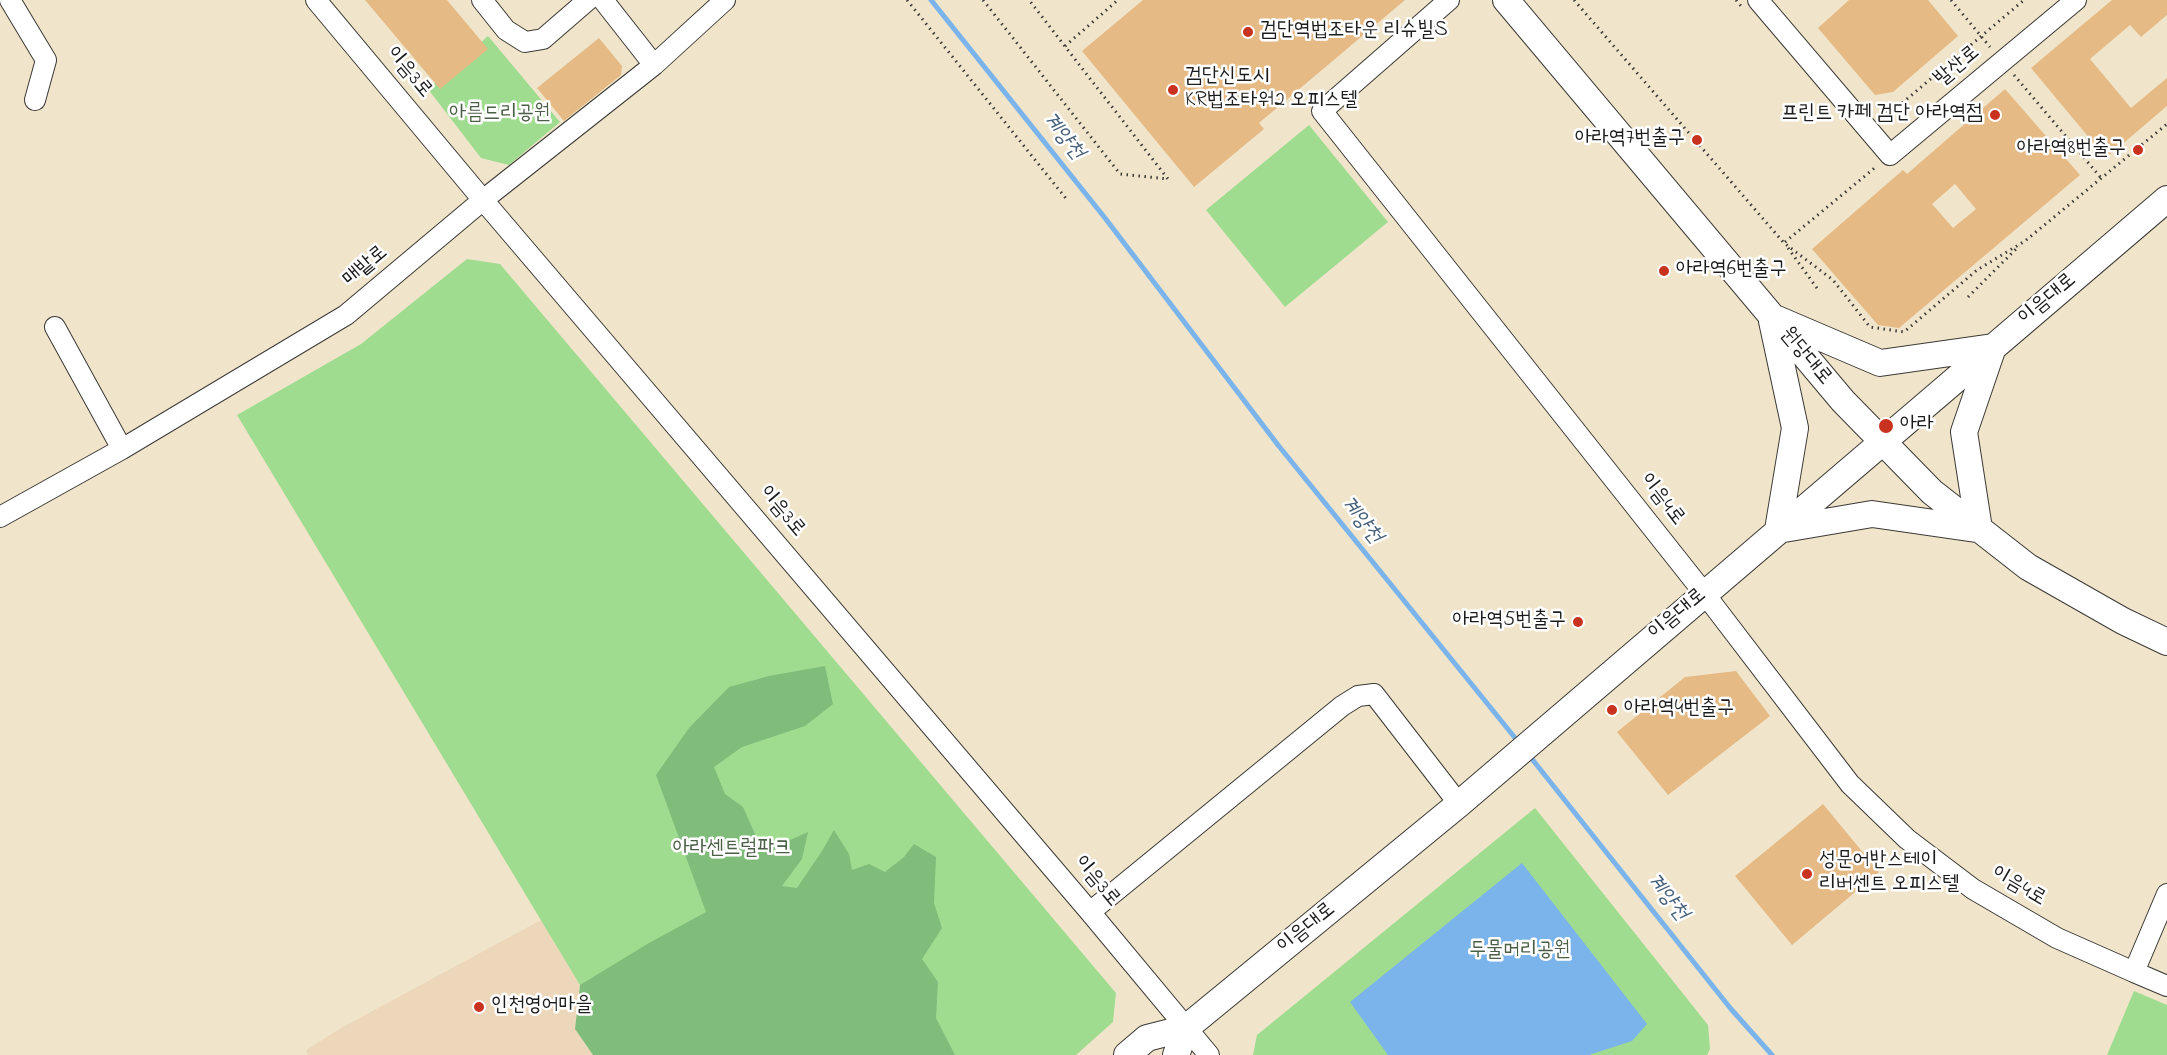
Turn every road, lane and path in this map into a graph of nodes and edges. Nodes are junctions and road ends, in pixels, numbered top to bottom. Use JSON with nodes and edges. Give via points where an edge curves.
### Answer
{"nodes":[{"id":1,"x":10,"y":0,"type":"edge"},
{"id":2,"x":316,"y":0,"type":"edge"},
{"id":3,"x":482,"y":0,"type":"edge"},
{"id":4,"x":588,"y":0,"type":"edge"},
{"id":5,"x":603,"y":0,"type":"edge"},
{"id":6,"x":725,"y":0,"type":"edge"},
{"id":7,"x":907,"y":0,"type":"edge"},
{"id":8,"x":983,"y":0,"type":"edge"},
{"id":9,"x":1029,"y":0,"type":"edge"},
{"id":10,"x":1118,"y":0,"type":"edge"},
{"id":11,"x":1449,"y":0,"type":"edge"},
{"id":12,"x":1506,"y":0,"type":"edge"},
{"id":13,"x":1574,"y":0,"type":"edge"},
{"id":14,"x":1736,"y":0,"type":"edge"},
{"id":15,"x":1951,"y":0,"type":"edge"},
{"id":16,"x":2024,"y":0,"type":"edge"},
{"id":17,"x":2076,"y":0,"type":"edge"},
{"id":18,"x":1751,"y":4,"type":"edge"},
{"id":19,"x":1981,"y":35,"type":"junction"},
{"id":20,"x":1065,"y":46,"type":"junction"},
{"id":21,"x":2002,"y":61,"type":"junction"},
{"id":22,"x":654,"y":65,"type":"junction"},
{"id":23,"x":35,"y":100,"type":"dead end"},
{"id":24,"x":1867,"y":101,"type":"dead end"},
{"id":25,"x":2167,"y":124,"type":"edge"},
{"id":26,"x":1882,"y":165,"type":"junction"},
{"id":27,"x":2102,"y":178,"type":"junction"},
{"id":28,"x":483,"y":200,"type":"junction"},
{"id":29,"x":2167,"y":200,"type":"edge"},
{"id":30,"x":1068,"y":201,"type":"dead end"},
{"id":31,"x":2025,"y":241,"type":"junction"},
{"id":32,"x":1784,"y":243,"type":"junction"},
{"id":33,"x":1819,"y":291,"type":"dead end"},
{"id":34,"x":1968,"y":297,"type":"dead end"},
{"id":35,"x":1772,"y":317,"type":"junction"},
{"id":36,"x":55,"y":327,"type":"dead end"},
{"id":37,"x":1993,"y":347,"type":"junction"},
{"id":38,"x":1882,"y":441,"type":"junction"},
{"id":39,"x":122,"y":449,"type":"junction"},
{"id":40,"x":0,"y":517,"type":"edge"},
{"id":41,"x":1979,"y":529,"type":"junction"},
{"id":42,"x":1778,"y":530,"type":"junction"},
{"id":43,"x":1704,"y":593,"type":"junction"},
{"id":44,"x":2167,"y":642,"type":"edge"},
{"id":45,"x":1459,"y":804,"type":"junction"},
{"id":46,"x":2167,"y":894,"type":"edge"},
{"id":47,"x":1090,"y":912,"type":"junction"},
{"id":48,"x":2134,"y":972,"type":"junction"},
{"id":49,"x":2167,"y":986,"type":"edge"},
{"id":50,"x":1186,"y":1028,"type":"junction"},
{"id":51,"x":1127,"y":1055,"type":"edge"},
{"id":52,"x":1176,"y":1055,"type":"edge"},
{"id":53,"x":1209,"y":1055,"type":"edge"}],
"edges":[{"from":1,"to":23,"type":"street","via":[[46,60]]},
{"from":2,"to":28,"type":"street","name":"이음3로"},
{"from":3,"to":4,"type":"street","via":[[506,30],[525,42],[543,39]]},
{"from":5,"to":22,"type":"street"},
{"from":6,"to":22,"type":"street","name":"매밭로"},
{"from":7,"to":30,"type":"path"},
{"from":8,"to":20,"type":"path","via":[[1120,174],[1168,179]]},
{"from":9,"to":20,"type":"path"},
{"from":10,"to":20,"type":"path"},
{"from":11,"to":43,"type":"street","name":"이음4로","via":[[1322,111]]},
{"from":12,"to":35,"type":"main road","name":"원당대로"},
{"from":13,"to":32,"type":"path"},
{"from":14,"to":18,"type":"path"},
{"from":15,"to":19,"type":"path"},
{"from":16,"to":19,"type":"path"},
{"from":17,"to":21,"type":"street","name":"발산로"},
{"from":18,"to":26,"type":"street"},
{"from":19,"to":21,"type":"path"},
{"from":19,"to":24,"type":"path","via":[[1901,104],[1887,111]]},
{"from":21,"to":26,"type":"street","name":"발산로"},
{"from":21,"to":27,"type":"path"},
{"from":22,"to":28,"type":"street","name":"매밭로"},
{"from":25,"to":27,"type":"path"},
{"from":26,"to":32,"type":"path"},
{"from":27,"to":31,"type":"path"},
{"from":28,"to":39,"type":"street","name":"매밭로","via":[[346,315]]},
{"from":28,"to":47,"type":"street","name":"이음3로"},
{"from":29,"to":37,"type":"main road","name":"이음대로"},
{"from":31,"to":32,"type":"path","via":[[1977,270],[1904,332],[1870,327],[1833,280]]},
{"from":31,"to":34,"type":"path"},
{"from":32,"to":33,"type":"path"},
{"from":35,"to":37,"type":"main road","via":[[1880,363]]},
{"from":35,"to":38,"type":"main road","name":"원당대로","via":[[1842,401]]},
{"from":35,"to":42,"type":"main road","via":[[1795,428]]},
{"from":36,"to":39,"type":"street"},
{"from":37,"to":38,"type":"main road","name":"이음대로"},
{"from":37,"to":41,"type":"main road","via":[[1964,432]]},
{"from":38,"to":41,"type":"main road","name":"원당대로","via":[[1932,492]]},
{"from":38,"to":42,"type":"main road","name":"이음대로"},
{"from":39,"to":40,"type":"street","name":"매밭로"},
{"from":41,"to":42,"type":"main road","via":[[1872,514]]},
{"from":41,"to":44,"type":"main road","name":"원당대로","via":[[2028,567]]},
{"from":42,"to":43,"type":"main road","name":"이음대로"},
{"from":43,"to":45,"type":"main road","name":"이음대로"},
{"from":43,"to":48,"type":"street","name":"이음4로","via":[[1850,784],[1907,838],[1973,889],[2057,938]]},
{"from":45,"to":47,"type":"street","via":[[1374,694],[1358,696]]},
{"from":45,"to":50,"type":"main road","name":"이음대로"},
{"from":46,"to":48,"type":"street"},
{"from":47,"to":50,"type":"street","name":"이음3로"},
{"from":48,"to":49,"type":"street","name":"이음4로"},
{"from":50,"to":51,"type":"main road","name":"이음대로","via":[[1147,1038]]},
{"from":50,"to":52,"type":"main road"},
{"from":50,"to":53,"type":"street","name":"이음3로"}]}
